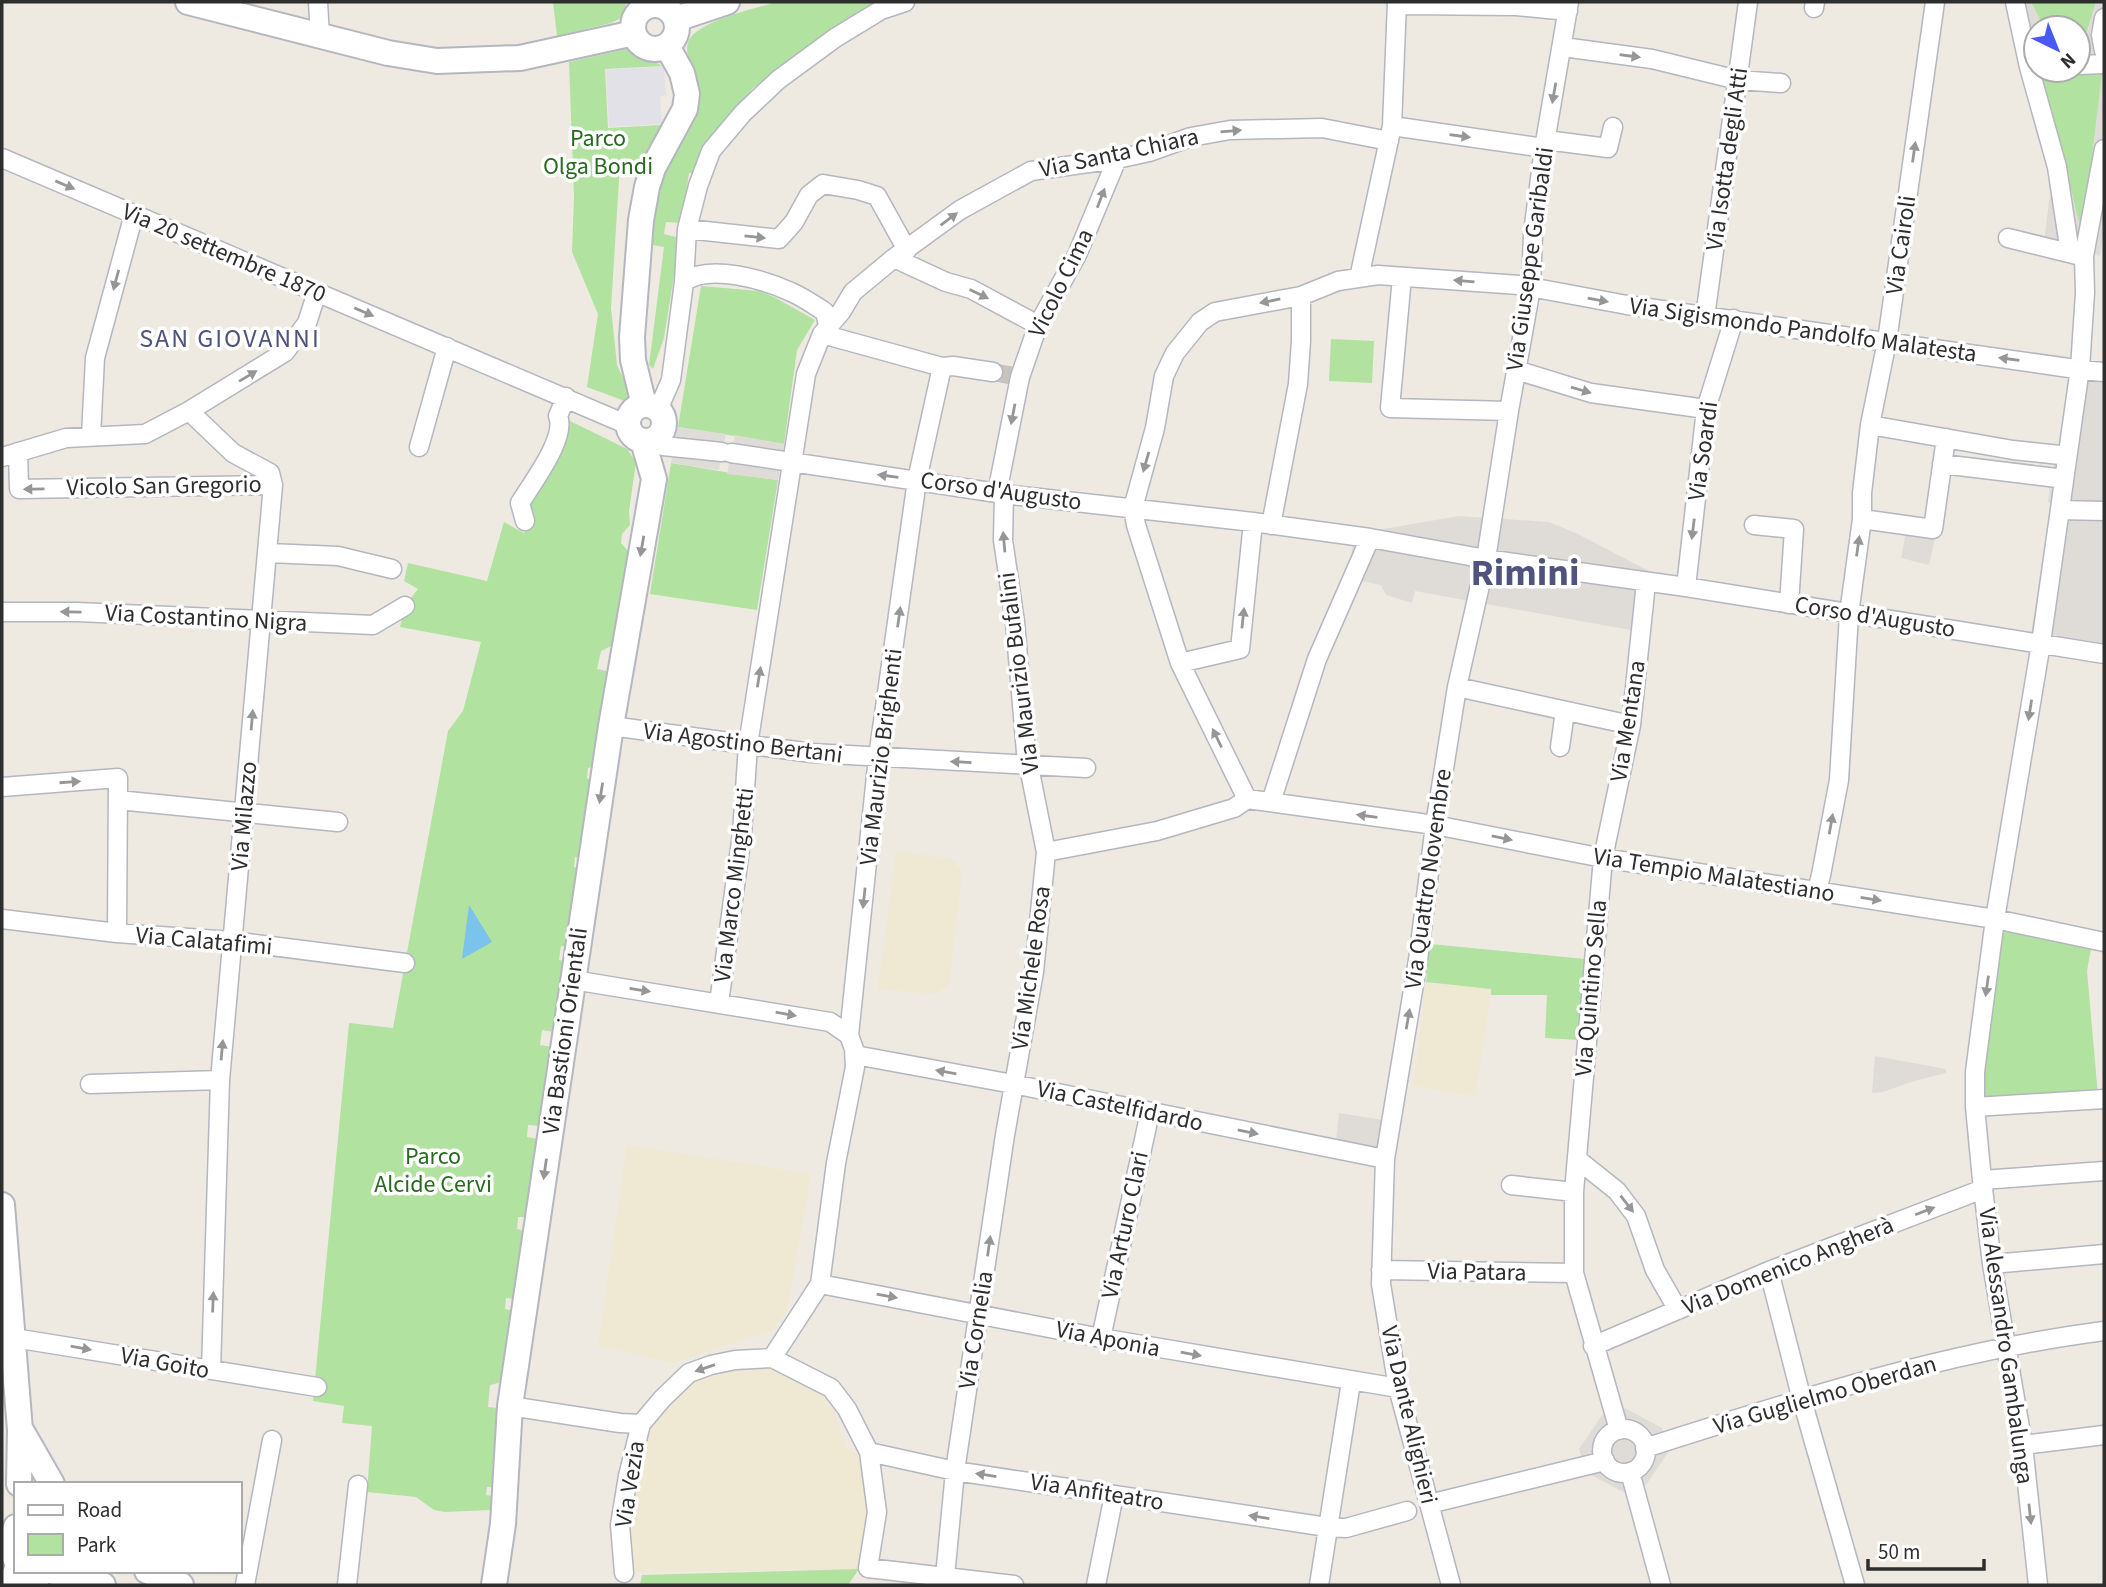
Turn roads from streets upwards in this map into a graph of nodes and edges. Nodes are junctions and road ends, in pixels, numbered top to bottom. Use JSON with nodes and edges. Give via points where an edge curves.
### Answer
{"nodes":[{"id":1,"x":188,"y":2,"type":"edge"},
{"id":2,"x":318,"y":2,"type":"edge"},
{"id":3,"x":727,"y":2,"type":"edge"},
{"id":4,"x":905,"y":2,"type":"edge"},
{"id":5,"x":1748,"y":2,"type":"edge"},
{"id":6,"x":1936,"y":2,"type":"edge"},
{"id":7,"x":2015,"y":2,"type":"edge"},
{"id":8,"x":650,"y":4,"type":"edge"},
{"id":9,"x":1397,"y":4,"type":"edge"},
{"id":10,"x":1472,"y":4,"type":"edge"},
{"id":11,"x":1569,"y":6,"type":"edge"},
{"id":12,"x":676,"y":19,"type":"junction"},
{"id":13,"x":2104,"y":19,"type":"edge"},
{"id":14,"x":2022,"y":27,"type":"edge"},
{"id":15,"x":634,"y":33,"type":"junction"},
{"id":16,"x":320,"y":37,"type":"junction"},
{"id":17,"x":667,"y":46,"type":"junction"},
{"id":18,"x":1563,"y":47,"type":"junction"},
{"id":19,"x":2104,"y":51,"type":"edge"},
{"id":20,"x":1738,"y":80,"type":"junction"},
{"id":21,"x":1781,"y":83,"type":"dead end"},
{"id":22,"x":2037,"y":84,"type":"edge"},
{"id":23,"x":1613,"y":127,"type":"dead end"},
{"id":24,"x":1391,"y":134,"type":"junction"},
{"id":25,"x":1545,"y":144,"type":"junction"},
{"id":26,"x":2104,"y":149,"type":"edge"},
{"id":27,"x":2,"y":158,"type":"edge"},
{"id":28,"x":1117,"y":159,"type":"junction"},
{"id":29,"x":134,"y":214,"type":"junction"},
{"id":30,"x":687,"y":229,"type":"junction"},
{"id":31,"x":2008,"y":238,"type":"dead end"},
{"id":32,"x":900,"y":254,"type":"junction"},
{"id":33,"x":2077,"y":255,"type":"junction"},
{"id":34,"x":1402,"y":277,"type":"junction"},
{"id":35,"x":1359,"y":278,"type":"junction"},
{"id":36,"x":684,"y":282,"type":"junction"},
{"id":37,"x":1531,"y":289,"type":"junction"},
{"id":38,"x":317,"y":292,"type":"junction"},
{"id":39,"x":1301,"y":296,"type":"junction"},
{"id":40,"x":1705,"y":317,"type":"junction"},
{"id":41,"x":1734,"y":319,"type":"junction"},
{"id":42,"x":1038,"y":324,"type":"junction"},
{"id":43,"x":825,"y":330,"type":"junction"},
{"id":44,"x":1887,"y":341,"type":"junction"},
{"id":45,"x":447,"y":347,"type":"junction"},
{"id":46,"x":943,"y":367,"type":"junction"},
{"id":47,"x":2079,"y":369,"type":"junction"},
{"id":48,"x":1516,"y":370,"type":"junction"},
{"id":49,"x":993,"y":372,"type":"tunnel mouth"},
{"id":50,"x":2104,"y":372,"type":"edge"},
{"id":51,"x":566,"y":397,"type":"junction"},
{"id":52,"x":651,"y":407,"type":"junction"},
{"id":53,"x":1706,"y":409,"type":"junction"},
{"id":54,"x":189,"y":411,"type":"junction"},
{"id":55,"x":1509,"y":411,"type":"junction"},
{"id":56,"x":1870,"y":425,"type":"junction"},
{"id":57,"x":91,"y":436,"type":"junction"},
{"id":58,"x":646,"y":437,"type":"junction"},
{"id":59,"x":1946,"y":438,"type":"junction"},
{"id":60,"x":419,"y":447,"type":"dead end"},
{"id":61,"x":10,"y":454,"type":"edge"},
{"id":62,"x":2060,"y":455,"type":"dead end"},
{"id":63,"x":792,"y":463,"type":"junction"},
{"id":64,"x":1942,"y":464,"type":"junction"},
{"id":65,"x":2056,"y":478,"type":"dead end"},
{"id":66,"x":917,"y":480,"type":"junction"},
{"id":67,"x":273,"y":485,"type":"junction"},
{"id":68,"x":1000,"y":493,"type":"junction"},
{"id":69,"x":1133,"y":508,"type":"junction"},
{"id":70,"x":2060,"y":510,"type":"junction"},
{"id":71,"x":2104,"y":511,"type":"edge"},
{"id":72,"x":1862,"y":519,"type":"junction"},
{"id":73,"x":525,"y":521,"type":"dead end"},
{"id":74,"x":1262,"y":523,"type":"junction"},
{"id":75,"x":1754,"y":525,"type":"dead end"},
{"id":76,"x":1370,"y":538,"type":"junction"},
{"id":77,"x":268,"y":553,"type":"junction"},
{"id":78,"x":1486,"y":559,"type":"junction"},
{"id":79,"x":392,"y":569,"type":"dead end"},
{"id":80,"x":1646,"y":583,"type":"junction"},
{"id":81,"x":1686,"y":587,"type":"junction"},
{"id":82,"x":1789,"y":604,"type":"junction"},
{"id":83,"x":405,"y":606,"type":"dead end"},
{"id":84,"x":2,"y":612,"type":"edge"},
{"id":85,"x":1849,"y":614,"type":"junction"},
{"id":86,"x":261,"y":620,"type":"junction"},
{"id":87,"x":2041,"y":643,"type":"junction"},
{"id":88,"x":2104,"y":654,"type":"edge"},
{"id":89,"x":1181,"y":663,"type":"junction"},
{"id":90,"x":1457,"y":687,"type":"junction"},
{"id":91,"x":1565,"y":711,"type":"junction"},
{"id":92,"x":1631,"y":725,"type":"junction"},
{"id":93,"x":611,"y":726,"type":"junction"},
{"id":94,"x":748,"y":745,"type":"junction"},
{"id":95,"x":1560,"y":747,"type":"dead end"},
{"id":96,"x":878,"y":757,"type":"junction"},
{"id":97,"x":1029,"y":766,"type":"junction"},
{"id":98,"x":1086,"y":768,"type":"dead end"},
{"id":99,"x":2,"y":788,"type":"edge"},
{"id":100,"x":1247,"y":799,"type":"junction"},
{"id":101,"x":118,"y":800,"type":"junction"},
{"id":102,"x":1271,"y":802,"type":"junction"},
{"id":103,"x":244,"y":813,"type":"junction"},
{"id":104,"x":338,"y":822,"type":"dead end"},
{"id":105,"x":1435,"y":825,"type":"junction"},
{"id":106,"x":1046,"y":852,"type":"junction"},
{"id":107,"x":1603,"y":858,"type":"junction"},
{"id":108,"x":1816,"y":891,"type":"junction"},
{"id":109,"x":2,"y":919,"type":"edge"},
{"id":110,"x":1995,"y":919,"type":"junction"},
{"id":111,"x":117,"y":933,"type":"junction"},
{"id":112,"x":232,"y":941,"type":"junction"},
{"id":113,"x":2104,"y":942,"type":"edge"},
{"id":114,"x":405,"y":963,"type":"dead end"},
{"id":115,"x":573,"y":980,"type":"junction"},
{"id":116,"x":719,"y":1003,"type":"junction"},
{"id":117,"x":852,"y":1046,"type":"junction"},
{"id":118,"x":219,"y":1080,"type":"junction"},
{"id":119,"x":90,"y":1084,"type":"dead end"},
{"id":120,"x":1013,"y":1084,"type":"junction"},
{"id":121,"x":2104,"y":1098,"type":"edge"},
{"id":122,"x":1975,"y":1107,"type":"junction"},
{"id":123,"x":1150,"y":1112,"type":"junction"},
{"id":124,"x":1385,"y":1159,"type":"junction"},
{"id":125,"x":1577,"y":1159,"type":"junction"},
{"id":126,"x":2104,"y":1171,"type":"edge"},
{"id":127,"x":1982,"y":1184,"type":"junction"},
{"id":128,"x":1511,"y":1185,"type":"dead end"},
{"id":129,"x":1574,"y":1192,"type":"junction"},
{"id":130,"x":2,"y":1205,"type":"edge"},
{"id":131,"x":2104,"y":1254,"type":"edge"},
{"id":132,"x":1992,"y":1264,"type":"junction"},
{"id":133,"x":1381,"y":1270,"type":"junction"},
{"id":134,"x":1769,"y":1271,"type":"junction"},
{"id":135,"x":1574,"y":1273,"type":"junction"},
{"id":136,"x":820,"y":1284,"type":"junction"},
{"id":137,"x":1678,"y":1310,"type":"junction"},
{"id":138,"x":979,"y":1313,"type":"junction"},
{"id":139,"x":2104,"y":1331,"type":"edge"},
{"id":140,"x":14,"y":1338,"type":"junction"},
{"id":141,"x":1101,"y":1338,"type":"junction"},
{"id":142,"x":1593,"y":1346,"type":"junction"},
{"id":143,"x":2007,"y":1347,"type":"junction"},
{"id":144,"x":772,"y":1358,"type":"junction"},
{"id":145,"x":211,"y":1370,"type":"junction"},
{"id":146,"x":9,"y":1377,"type":"edge"},
{"id":147,"x":1351,"y":1382,"type":"junction"},
{"id":148,"x":317,"y":1387,"type":"dead end"},
{"id":149,"x":1398,"y":1388,"type":"junction"},
{"id":150,"x":1802,"y":1400,"type":"junction"},
{"id":151,"x":510,"y":1406,"type":"junction"},
{"id":152,"x":640,"y":1424,"type":"junction"},
{"id":153,"x":1619,"y":1430,"type":"junction"},
{"id":154,"x":2104,"y":1435,"type":"edge"},
{"id":155,"x":20,"y":1439,"type":"junction"},
{"id":156,"x":272,"y":1440,"type":"dead end"},
{"id":157,"x":2023,"y":1445,"type":"junction"},
{"id":158,"x":1645,"y":1448,"type":"junction"},
{"id":159,"x":869,"y":1452,"type":"junction"},
{"id":160,"x":1605,"y":1461,"type":"junction"},
{"id":161,"x":955,"y":1471,"type":"junction"},
{"id":162,"x":1630,"y":1472,"type":"junction"},
{"id":163,"x":19,"y":1482,"type":"edge"},
{"id":164,"x":32,"y":1482,"type":"edge"},
{"id":165,"x":51,"y":1482,"type":"edge"},
{"id":166,"x":358,"y":1485,"type":"dead end"},
{"id":167,"x":1114,"y":1495,"type":"junction"},
{"id":168,"x":1429,"y":1504,"type":"junction"},
{"id":169,"x":1407,"y":1511,"type":"dead end"},
{"id":170,"x":1327,"y":1527,"type":"junction"},
{"id":171,"x":65,"y":1573,"type":"edge"},
{"id":172,"x":153,"y":1573,"type":"edge"},
{"id":173,"x":624,"y":1573,"type":"dead end"},
{"id":174,"x":944,"y":1577,"type":"junction"},
{"id":175,"x":103,"y":1585,"type":"edge"},
{"id":176,"x":181,"y":1585,"type":"edge"},
{"id":177,"x":245,"y":1585,"type":"edge"},
{"id":178,"x":347,"y":1585,"type":"edge"},
{"id":179,"x":494,"y":1585,"type":"edge"},
{"id":180,"x":1014,"y":1585,"type":"edge"},
{"id":181,"x":1096,"y":1585,"type":"edge"},
{"id":182,"x":1319,"y":1585,"type":"edge"},
{"id":183,"x":1451,"y":1585,"type":"edge"},
{"id":184,"x":1661,"y":1585,"type":"edge"},
{"id":185,"x":1855,"y":1585,"type":"edge"},
{"id":186,"x":2038,"y":1585,"type":"edge"}],
"edges":[{"from":1,"to":16,"type":"street"},
{"from":2,"to":16,"type":"street"},
{"from":3,"to":12,"type":"street"},
{"from":4,"to":30,"type":"street","via":[[881,10],[835,38],[743,113],[711,151]]},
{"from":5,"to":20,"type":"street","name":"Via Isotta degli Atti"},
{"from":44,"to":6,"type":"street","name":"Via Cairoli","one_way":true},
{"from":7,"to":14,"type":"street"},
{"from":8,"to":12,"type":"street","via":[[668,9]]},
{"from":8,"to":15,"type":"street","via":[[639,12]]},
{"from":9,"to":10,"type":"street"},
{"from":9,"to":24,"type":"street"},
{"from":10,"to":11,"type":"street"},
{"from":11,"to":18,"type":"street","name":"Via Giuseppe Garibaldi"},
{"from":12,"to":17,"type":"street","via":[[677,34]]},
{"from":13,"to":19,"type":"street"},
{"from":15,"to":16,"type":"street","via":[[539,56],[473,61],[388,54]]},
{"from":15,"to":17,"type":"street","via":[[648,48]]},
{"from":17,"to":52,"type":"street","via":[[687,94],[685,109],[653,168],[641,220],[633,360]]},
{"from":18,"to":20,"type":"street","one_way":true,"via":[[1652,59]]},
{"from":18,"to":25,"type":"street","name":"Via Giuseppe Garibaldi","one_way":true},
{"from":20,"to":21,"type":"street"},
{"from":20,"to":40,"type":"street","name":"Via Isotta degli Atti"},
{"from":22,"to":33,"type":"street"},
{"from":23,"to":25,"type":"street","name":"Via Santa Chiara","via":[[1608,148]]},
{"from":24,"to":25,"type":"street","name":"Via Santa Chiara","one_way":true},
{"from":28,"to":24,"type":"street","name":"Via Santa Chiara","one_way":true,"via":[[1230,130],[1322,128]]},
{"from":24,"to":35,"type":"street"},
{"from":25,"to":37,"type":"street","name":"Via Giuseppe Garibaldi"},
{"from":26,"to":33,"type":"street"},
{"from":27,"to":29,"type":"street","name":"Via 20 settembre 1870","one_way":true},
{"from":32,"to":28,"type":"street","name":"Via Santa Chiara","one_way":true,"via":[[960,210],[1031,171]]},
{"from":42,"to":28,"type":"street","name":"Vicolo Cima","one_way":true,"via":[[1077,255]]},
{"from":29,"to":38,"type":"street","name":"Via 20 settembre 1870"},
{"from":29,"to":57,"type":"street","one_way":true,"via":[[94,358]]},
{"from":30,"to":32,"type":"street","one_way":true,"via":[[779,239],[822,184],[877,196]]},
{"from":30,"to":36,"type":"street"},
{"from":31,"to":33,"type":"street"},
{"from":32,"to":42,"type":"street","one_way":true,"via":[[946,282],[971,289]]},
{"from":32,"to":43,"type":"street","name":"Via Santa Chiara","via":[[853,292]]},
{"from":33,"to":47,"type":"street","via":[[2085,293]]},
{"from":34,"to":35,"type":"street","name":"Via Sigismondo Pandolfo Malatesta"},
{"from":37,"to":34,"type":"street","name":"Via Sigismondo Pandolfo Malatesta","one_way":true},
{"from":34,"to":55,"type":"street","via":[[1390,408]]},
{"from":35,"to":39,"type":"street","name":"Via Sigismondo Pandolfo Malatesta"},
{"from":36,"to":43,"type":"street","via":[[705,274],[758,279],[825,312]]},
{"from":36,"to":52,"type":"street","via":[[671,380]]},
{"from":37,"to":40,"type":"street","name":"Via Sigismondo Pandolfo Malatesta","one_way":true},
{"from":37,"to":48,"type":"street","name":"Via Giuseppe Garibaldi"},
{"from":38,"to":45,"type":"street","name":"Via 20 settembre 1870","one_way":true},
{"from":54,"to":38,"type":"street","name":"Vicolo San Gregorio","one_way":true,"via":[[285,352],[307,323]]},
{"from":39,"to":69,"type":"street","name":"Via Sigismondo Pandolfo Malatesta","one_way":true,"via":[[1215,312],[1200,322],[1175,353],[1164,376]]},
{"from":39,"to":74,"type":"street","via":[[1298,384]]},
{"from":40,"to":41,"type":"street","name":"Via Sigismondo Pandolfo Malatesta"},
{"from":41,"to":44,"type":"street","name":"Via Sigismondo Pandolfo Malatesta"},
{"from":41,"to":53,"type":"street","name":"Via Soardi"},
{"from":42,"to":68,"type":"street","name":"Vicolo Cima","one_way":true,"via":[[1017,377]]},
{"from":43,"to":46,"type":"street"},
{"from":43,"to":63,"type":"street","name":"Via Santa Chiara","via":[[806,374]]},
{"from":47,"to":44,"type":"street","name":"Via Sigismondo Pandolfo Malatesta","one_way":true},
{"from":44,"to":56,"type":"street","name":"Via Cairoli"},
{"from":45,"to":51,"type":"street","name":"Via 20 settembre 1870"},
{"from":45,"to":60,"type":"street"},
{"from":46,"to":49,"type":"street"},
{"from":46,"to":66,"type":"street","name":"Via Maurizio Brighenti"},
{"from":47,"to":50,"type":"street","name":"Via Sigismondo Pandolfo Malatesta"},
{"from":47,"to":70,"type":"street"},
{"from":48,"to":53,"type":"street","one_way":true,"via":[[1591,393]]},
{"from":48,"to":55,"type":"street","name":"Via Giuseppe Garibaldi"},
{"from":51,"to":58,"type":"street","name":"Via 20 settembre 1870"},
{"from":51,"to":73,"type":"street","via":[[558,416],[556,443],[520,503]]},
{"from":52,"to":58,"type":"street","via":[[632,412]]},
{"from":53,"to":81,"type":"street","name":"Via Soardi","one_way":true},
{"from":54,"to":57,"type":"street","name":"Vicolo San Gregorio","via":[[145,434]]},
{"from":54,"to":67,"type":"street","name":"Vicolo San Gregorio","via":[[233,453],[270,473]]},
{"from":55,"to":78,"type":"street","name":"Via Giuseppe Garibaldi"},
{"from":56,"to":59,"type":"street"},
{"from":56,"to":72,"type":"street","name":"Via Cairoli"},
{"from":57,"to":61,"type":"street","name":"Vicolo San Gregorio","via":[[65,438]]},
{"from":58,"to":63,"type":"street","name":"Corso d'Augusto"},
{"from":58,"to":93,"type":"street","name":"Via Bastioni Orientali","one_way":true,"via":[[654,479]]},
{"from":59,"to":62,"type":"street"},
{"from":59,"to":64,"type":"street"},
{"from":67,"to":61,"type":"street","name":"Vicolo San Gregorio","one_way":true,"via":[[19,489]]},
{"from":66,"to":63,"type":"street","name":"Corso d'Augusto","one_way":true},
{"from":94,"to":63,"type":"street","name":"Via Marco Minghetti","one_way":true},
{"from":64,"to":65,"type":"street"},
{"from":64,"to":72,"type":"street","via":[[1933,529]]},
{"from":66,"to":68,"type":"street","name":"Corso d'Augusto"},
{"from":96,"to":66,"type":"street","name":"Via Maurizio Brighenti","one_way":true},
{"from":67,"to":77,"type":"street","name":"Via Milazzo"},
{"from":68,"to":69,"type":"street","name":"Corso d'Augusto"},
{"from":97,"to":68,"type":"street","name":"Via Maurizio Bufalini","one_way":true},
{"from":69,"to":74,"type":"street","name":"Corso d'Augusto"},
{"from":69,"to":89,"type":"street"},
{"from":70,"to":71,"type":"street"},
{"from":70,"to":87,"type":"street"},
{"from":85,"to":72,"type":"street","name":"Via Cairoli","one_way":true},
{"from":74,"to":76,"type":"street","name":"Corso d'Augusto"},
{"from":89,"to":74,"type":"street","one_way":true,"via":[[1240,649]]},
{"from":75,"to":82,"type":"street","via":[[1794,529]]},
{"from":76,"to":78,"type":"street","name":"Corso d'Augusto"},
{"from":76,"to":102,"type":"street","via":[[1357,555],[1317,659]]},
{"from":77,"to":79,"type":"street","via":[[338,556]]},
{"from":77,"to":86,"type":"street","name":"Via Milazzo"},
{"from":78,"to":80,"type":"street","name":"Corso d'Augusto"},
{"from":78,"to":90,"type":"street","name":"Via Quattro Novembre"},
{"from":80,"to":81,"type":"street","name":"Corso d'Augusto"},
{"from":80,"to":92,"type":"street","name":"Via Mentana"},
{"from":81,"to":82,"type":"street","name":"Corso d'Augusto"},
{"from":82,"to":85,"type":"street","name":"Corso d'Augusto"},
{"from":83,"to":86,"type":"street","name":"Via Costantino Nigra","via":[[373,625]]},
{"from":86,"to":84,"type":"street","name":"Via Costantino Nigra","one_way":true},
{"from":85,"to":87,"type":"street","name":"Corso d'Augusto"},
{"from":108,"to":85,"type":"street","name":"Via Cairoli","one_way":true,"via":[[1839,780]]},
{"from":103,"to":86,"type":"street","name":"Via Milazzo","one_way":true},
{"from":87,"to":88,"type":"street","name":"Corso d'Augusto"},
{"from":87,"to":110,"type":"street","one_way":true},
{"from":100,"to":89,"type":"street","one_way":true},
{"from":90,"to":91,"type":"street"},
{"from":90,"to":105,"type":"street","name":"Via Quattro Novembre"},
{"from":91,"to":92,"type":"street"},
{"from":91,"to":95,"type":"street"},
{"from":92,"to":107,"type":"street","name":"Via Mentana"},
{"from":93,"to":94,"type":"street","name":"Via Agostino Bertani"},
{"from":93,"to":115,"type":"street","name":"Via Bastioni Orientali","one_way":true},
{"from":94,"to":96,"type":"street","name":"Via Agostino Bertani"},
{"from":94,"to":116,"type":"street","name":"Via Marco Minghetti","via":[[742,835]]},
{"from":97,"to":96,"type":"street","name":"Via Agostino Bertani","one_way":true},
{"from":96,"to":117,"type":"street","name":"Via Maurizio Brighenti","one_way":true},
{"from":97,"to":98,"type":"street","name":"Via Agostino Bertani"},
{"from":97,"to":106,"type":"street","name":"Via Maurizio Bufalini"},
{"from":99,"to":101,"type":"street","one_way":true,"via":[[118,778]]},
{"from":100,"to":102,"type":"street","name":"Via Tempio Malatestiano"},
{"from":100,"to":106,"type":"street","via":[[1234,808],[1157,831]]},
{"from":101,"to":103,"type":"street"},
{"from":101,"to":111,"type":"street"},
{"from":105,"to":102,"type":"street","name":"Via Tempio Malatestiano","one_way":true},
{"from":103,"to":104,"type":"street"},
{"from":103,"to":112,"type":"street","name":"Via Milazzo"},
{"from":105,"to":107,"type":"street","name":"Via Tempio Malatestiano","one_way":true},
{"from":124,"to":105,"type":"street","name":"Via Quattro Novembre","one_way":true},
{"from":106,"to":120,"type":"street","name":"Via Michele Rosa","via":[[1034,972]]},
{"from":107,"to":108,"type":"street","name":"Via Tempio Malatestiano"},
{"from":107,"to":125,"type":"street","name":"Via Quintino Sella"},
{"from":108,"to":110,"type":"street","name":"Via Tempio Malatestiano","one_way":true},
{"from":109,"to":111,"type":"street","name":"Via Calatafimi"},
{"from":110,"to":113,"type":"street","name":"Via Tempio Malatestiano"},
{"from":110,"to":122,"type":"street","name":"Via Alessandro Gambalunga","one_way":true,"via":[[1975,1072]]},
{"from":111,"to":112,"type":"street","name":"Via Calatafimi"},
{"from":112,"to":114,"type":"street","name":"Via Calatafimi"},
{"from":118,"to":112,"type":"street","name":"Via Milazzo","one_way":true},
{"from":115,"to":116,"type":"street","name":"Via Castelfidardo","one_way":true},
{"from":115,"to":151,"type":"street","name":"Via Bastioni Orientali","one_way":true},
{"from":116,"to":117,"type":"street","name":"Via Castelfidardo","one_way":true,"via":[[830,1022]]},
{"from":120,"to":117,"type":"street","name":"Via Castelfidardo","one_way":true},
{"from":117,"to":136,"type":"street","name":"Via Maurizio Brighenti","via":[[855,1068],[836,1163]]},
{"from":118,"to":119,"type":"street"},
{"from":145,"to":118,"type":"street","name":"Via Milazzo","one_way":true},
{"from":120,"to":123,"type":"street","name":"Via Castelfidardo"},
{"from":138,"to":120,"type":"street","name":"Via Cornelia","one_way":true},
{"from":121,"to":122,"type":"street"},
{"from":122,"to":127,"type":"street","name":"Via Alessandro Gambalunga"},
{"from":123,"to":124,"type":"street","name":"Via Castelfidardo","one_way":true},
{"from":123,"to":141,"type":"street","name":"Via Arturo Clari"},
{"from":124,"to":133,"type":"street","name":"Via Dante Alighieri"},
{"from":125,"to":129,"type":"street","name":"Via Quintino Sella"},
{"from":125,"to":137,"type":"street","one_way":true,"via":[[1617,1191],[1636,1216],[1655,1270]]},
{"from":126,"to":127,"type":"street","name":"Via Domenico Angherà"},
{"from":127,"to":132,"type":"street","name":"Via Alessandro Gambalunga"},
{"from":134,"to":127,"type":"street","name":"Via Domenico Angherà","one_way":true},
{"from":128,"to":129,"type":"street"},
{"from":129,"to":135,"type":"street"},
{"from":130,"to":140,"type":"street"},
{"from":131,"to":132,"type":"street"},
{"from":132,"to":143,"type":"street","name":"Via Alessandro Gambalunga"},
{"from":133,"to":135,"type":"street","name":"Via Patara"},
{"from":133,"to":149,"type":"street","name":"Via Dante Alighieri"},
{"from":134,"to":137,"type":"street","name":"Via Domenico Angherà"},
{"from":134,"to":150,"type":"street"},
{"from":135,"to":142,"type":"street"},
{"from":136,"to":138,"type":"street","name":"Via Aponia","one_way":true},
{"from":136,"to":144,"type":"street"},
{"from":137,"to":142,"type":"street","name":"Via Domenico Angherà"},
{"from":138,"to":141,"type":"street","name":"Via Aponia"},
{"from":138,"to":161,"type":"street","name":"Via Cornelia"},
{"from":139,"to":143,"type":"street","name":"Via Guglielmo Oberdan"},
{"from":140,"to":145,"type":"street","name":"Via Goito","one_way":true},
{"from":140,"to":146,"type":"street"},
{"from":141,"to":147,"type":"street","name":"Via Aponia","one_way":true},
{"from":142,"to":153,"type":"street"},
{"from":143,"to":150,"type":"street","name":"Via Guglielmo Oberdan"},
{"from":143,"to":157,"type":"street","name":"Via Alessandro Gambalunga"},
{"from":144,"to":152,"type":"street","name":"Via Vezia","one_way":true,"via":[[735,1360],[689,1373]]},
{"from":144,"to":159,"type":"street","via":[[831,1388]]},
{"from":145,"to":148,"type":"street","name":"Via Goito"},
{"from":146,"to":155,"type":"street"},
{"from":147,"to":149,"type":"street","name":"Via Aponia"},
{"from":147,"to":170,"type":"street"},
{"from":149,"to":168,"type":"street","name":"Via Dante Alighieri"},
{"from":150,"to":158,"type":"street","name":"Via Guglielmo Oberdan"},
{"from":150,"to":185,"type":"street"},
{"from":151,"to":152,"type":"street"},
{"from":151,"to":179,"type":"street","name":"Via Bastioni Orientali","via":[[503,1524]]},
{"from":152,"to":173,"type":"street","name":"Via Vezia","via":[[621,1525]]},
{"from":153,"to":158,"type":"street","via":[[1639,1436]]},
{"from":153,"to":160,"type":"street","via":[[1603,1446]]},
{"from":154,"to":157,"type":"street"},
{"from":155,"to":163,"type":"street"},
{"from":155,"to":164,"type":"street"},
{"from":155,"to":165,"type":"street"},
{"from":156,"to":177,"type":"street"},
{"from":157,"to":186,"type":"street","name":"Via Alessandro Gambalunga","one_way":true},
{"from":158,"to":162,"type":"street","via":[[1644,1460]]},
{"from":159,"to":161,"type":"street","name":"Via Anfiteatro"},
{"from":159,"to":174,"type":"street","via":[[877,1512],[868,1568]]},
{"from":160,"to":162,"type":"street","via":[[1613,1470]]},
{"from":160,"to":168,"type":"street"},
{"from":167,"to":161,"type":"street","name":"Via Anfiteatro","one_way":true},
{"from":161,"to":174,"type":"street","name":"Via Cornelia"},
{"from":162,"to":184,"type":"street"},
{"from":166,"to":178,"type":"street"},
{"from":170,"to":167,"type":"street","name":"Via Anfiteatro","one_way":true},
{"from":167,"to":181,"type":"street"},
{"from":168,"to":183,"type":"street","name":"Via Dante Alighieri"},
{"from":169,"to":170,"type":"street","via":[[1346,1528]]},
{"from":170,"to":182,"type":"street"},
{"from":171,"to":175,"type":"street"},
{"from":172,"to":176,"type":"street"},
{"from":174,"to":180,"type":"street"}]}
